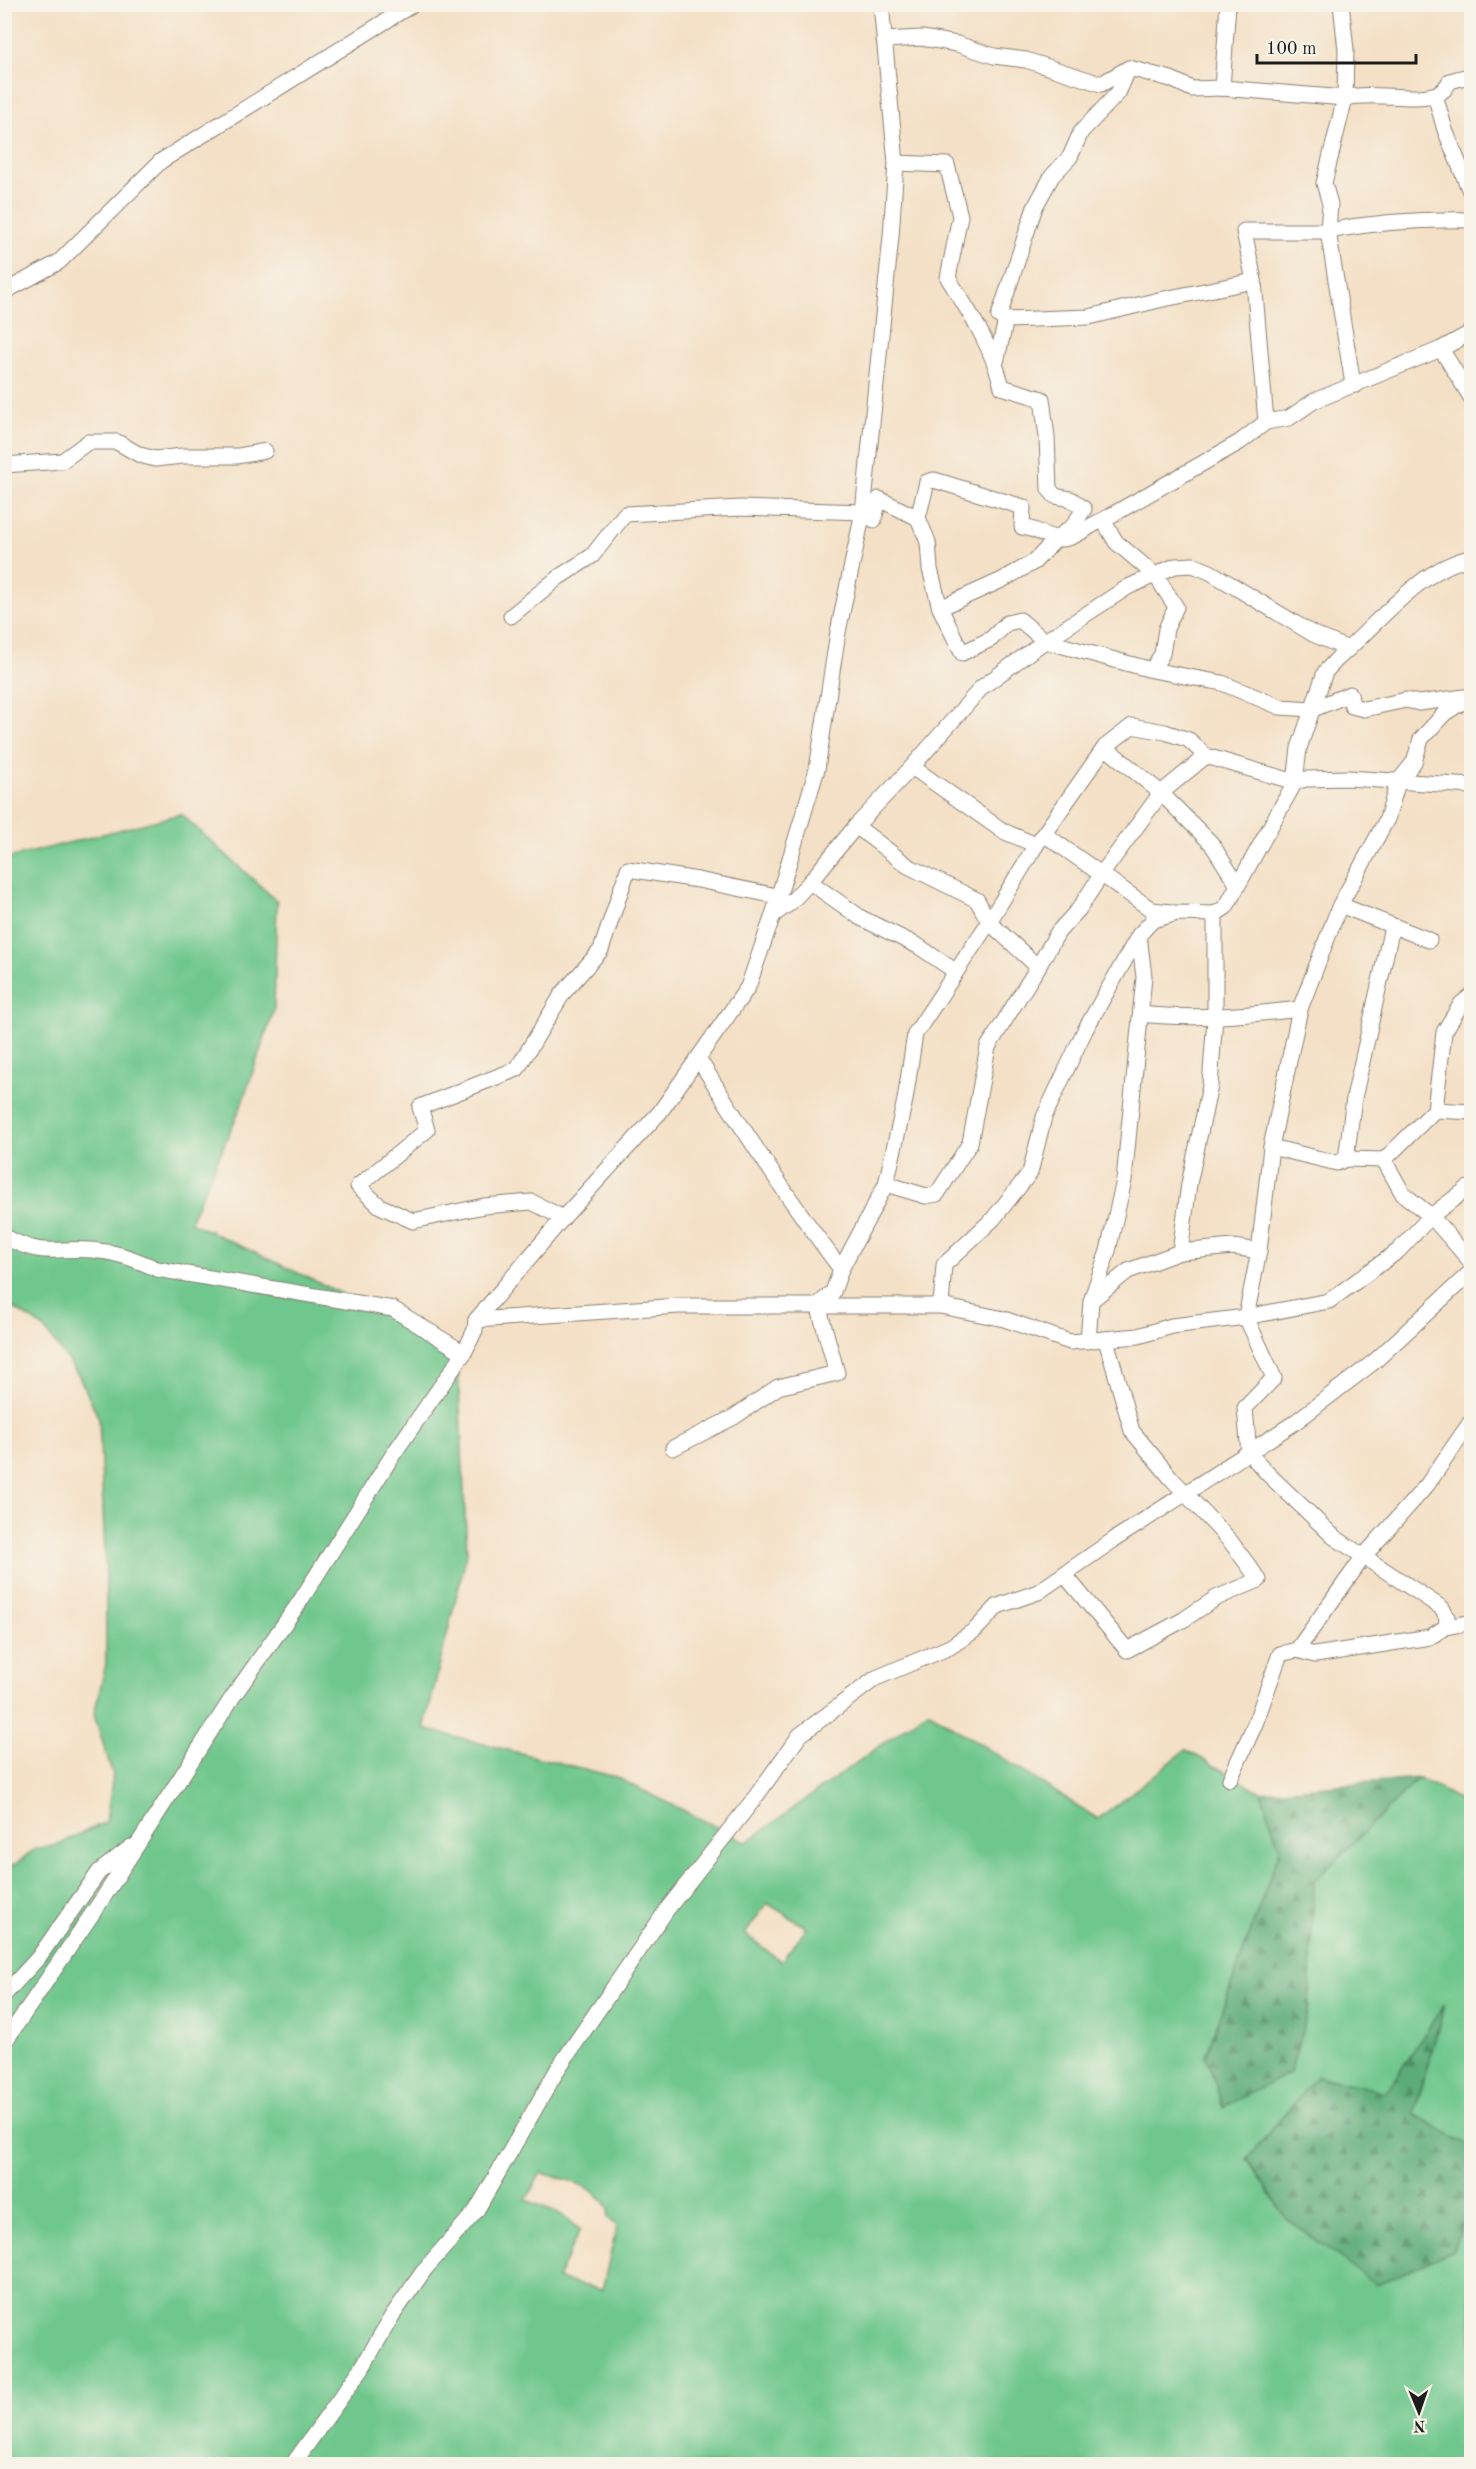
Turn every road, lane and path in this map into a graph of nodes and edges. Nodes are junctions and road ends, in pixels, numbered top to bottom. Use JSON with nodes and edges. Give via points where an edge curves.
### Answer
{"nodes":[{"id":1,"x":413,"y":4,"type":"edge"},
{"id":2,"x":881,"y":4,"type":"edge"},
{"id":3,"x":1228,"y":4,"type":"edge"},
{"id":4,"x":1341,"y":4,"type":"edge"},
{"id":5,"x":884,"y":40,"type":"junction"},
{"id":6,"x":1129,"y":68,"type":"junction"},
{"id":7,"x":1472,"y":75,"type":"edge"},
{"id":8,"x":1222,"y":88,"type":"junction"},
{"id":9,"x":1436,"y":94,"type":"junction"},
{"id":10,"x":1345,"y":98,"type":"junction"},
{"id":11,"x":896,"y":163,"type":"junction"},
{"id":12,"x":1472,"y":196,"type":"edge"},
{"id":13,"x":1472,"y":220,"type":"edge"},
{"id":14,"x":1328,"y":231,"type":"junction"},
{"id":15,"x":1254,"y":281,"type":"junction"},
{"id":16,"x":4,"y":292,"type":"edge"},
{"id":17,"x":1006,"y":320,"type":"junction"},
{"id":18,"x":1472,"y":332,"type":"edge"},
{"id":19,"x":1441,"y":349,"type":"junction"},
{"id":20,"x":996,"y":362,"type":"junction"},
{"id":21,"x":1356,"y":384,"type":"junction"},
{"id":22,"x":1472,"y":399,"type":"edge"},
{"id":23,"x":1266,"y":422,"type":"junction"},
{"id":24,"x":266,"y":451,"type":"dead end"},
{"id":25,"x":4,"y":465,"type":"edge"},
{"id":26,"x":862,"y":512,"type":"junction"},
{"id":27,"x":918,"y":518,"type":"junction"},
{"id":28,"x":1103,"y":520,"type":"junction"},
{"id":29,"x":1058,"y":537,"type":"junction"},
{"id":30,"x":1132,"y":555,"type":"junction"},
{"id":31,"x":1472,"y":558,"type":"edge"},
{"id":32,"x":1156,"y":576,"type":"junction"},
{"id":33,"x":1128,"y":587,"type":"junction"},
{"id":34,"x":940,"y":608,"type":"junction"},
{"id":35,"x":511,"y":616,"type":"dead end"},
{"id":36,"x":1045,"y":641,"type":"junction"},
{"id":37,"x":1348,"y":649,"type":"junction"},
{"id":38,"x":1152,"y":670,"type":"junction"},
{"id":39,"x":1472,"y":696,"type":"edge"},
{"id":40,"x":1313,"y":709,"type":"junction"},
{"id":41,"x":1105,"y":747,"type":"junction"},
{"id":42,"x":1206,"y":756,"type":"junction"},
{"id":43,"x":912,"y":767,"type":"junction"},
{"id":44,"x":1295,"y":782,"type":"junction"},
{"id":45,"x":1398,"y":782,"type":"junction"},
{"id":46,"x":1472,"y":786,"type":"edge"},
{"id":47,"x":1161,"y":793,"type":"junction"},
{"id":48,"x":856,"y":826,"type":"junction"},
{"id":49,"x":1040,"y":839,"type":"junction"},
{"id":50,"x":1101,"y":875,"type":"junction"},
{"id":51,"x":810,"y":882,"type":"junction"},
{"id":52,"x":1237,"y":884,"type":"junction"},
{"id":53,"x":777,"y":896,"type":"junction"},
{"id":54,"x":1340,"y":905,"type":"junction"},
{"id":55,"x":1176,"y":913,"type":"junction"},
{"id":56,"x":1215,"y":914,"type":"junction"},
{"id":57,"x":772,"y":915,"type":"junction"},
{"id":58,"x":989,"y":922,"type":"junction"},
{"id":59,"x":1392,"y":927,"type":"junction"},
{"id":60,"x":1139,"y":936,"type":"junction"},
{"id":61,"x":1429,"y":940,"type":"dead end"},
{"id":62,"x":1038,"y":968,"type":"junction"},
{"id":63,"x":955,"y":971,"type":"junction"},
{"id":64,"x":1472,"y":995,"type":"edge"},
{"id":65,"x":1300,"y":1009,"type":"junction"},
{"id":66,"x":1141,"y":1014,"type":"junction"},
{"id":67,"x":1215,"y":1017,"type":"junction"},
{"id":68,"x":698,"y":1058,"type":"junction"},
{"id":69,"x":1435,"y":1110,"type":"junction"},
{"id":70,"x":1472,"y":1112,"type":"edge"},
{"id":71,"x":1271,"y":1147,"type":"junction"},
{"id":72,"x":1346,"y":1159,"type":"junction"},
{"id":73,"x":1384,"y":1160,"type":"junction"},
{"id":74,"x":886,"y":1184,"type":"junction"},
{"id":75,"x":1472,"y":1189,"type":"edge"},
{"id":76,"x":1431,"y":1216,"type":"junction"},
{"id":77,"x":563,"y":1218,"type":"junction"},
{"id":78,"x":4,"y":1236,"type":"edge"},
{"id":79,"x":1259,"y":1251,"type":"junction"},
{"id":80,"x":1180,"y":1252,"type":"junction"},
{"id":81,"x":1472,"y":1263,"type":"edge"},
{"id":82,"x":841,"y":1269,"type":"junction"},
{"id":83,"x":1472,"y":1271,"type":"edge"},
{"id":84,"x":1091,"y":1301,"type":"junction"},
{"id":85,"x":818,"y":1305,"type":"junction"},
{"id":86,"x":941,"y":1306,"type":"junction"},
{"id":87,"x":1246,"y":1317,"type":"junction"},
{"id":88,"x":476,"y":1320,"type":"junction"},
{"id":89,"x":1106,"y":1340,"type":"junction"},
{"id":90,"x":1088,"y":1341,"type":"junction"},
{"id":91,"x":464,"y":1353,"type":"junction"},
{"id":92,"x":1472,"y":1420,"type":"edge"},
{"id":93,"x":673,"y":1448,"type":"dead end"},
{"id":94,"x":1249,"y":1453,"type":"junction"},
{"id":95,"x":1186,"y":1494,"type":"junction"},
{"id":96,"x":1364,"y":1556,"type":"junction"},
{"id":97,"x":1064,"y":1574,"type":"junction"},
{"id":98,"x":1472,"y":1622,"type":"edge"},
{"id":99,"x":1446,"y":1627,"type":"junction"},
{"id":100,"x":1297,"y":1650,"type":"junction"},
{"id":101,"x":1230,"y":1779,"type":"dead end"},
{"id":102,"x":142,"y":1837,"type":"junction"},
{"id":103,"x":4,"y":1995,"type":"edge"},
{"id":104,"x":4,"y":2043,"type":"edge"},
{"id":105,"x":293,"y":2464,"type":"edge"}],
"edges":[{"from":1,"to":16,"type":"street","via":[[161,161],[59,262]]},
{"from":2,"to":5,"type":"street"},
{"from":3,"to":8,"type":"street"},
{"from":4,"to":10,"type":"street","via":[[1346,50]]},
{"from":5,"to":6,"type":"street","via":[[922,38],[957,44],[1101,84]]},
{"from":5,"to":11,"type":"street"},
{"from":6,"to":8,"type":"street","via":[[1192,89]]},
{"from":6,"to":17,"type":"street","via":[[1118,93],[1081,132],[1070,157],[1052,176],[1035,207],[999,316]]},
{"from":7,"to":9,"type":"street","via":[[1450,81],[1444,91]]},
{"from":8,"to":10,"type":"street"},
{"from":9,"to":10,"type":"street","via":[[1362,94]]},
{"from":9,"to":12,"type":"street","via":[[1445,130]]},
{"from":10,"to":14,"type":"street","via":[[1324,183],[1330,204]]},
{"from":11,"to":20,"type":"street","via":[[947,165],[960,216],[948,278]]},
{"from":11,"to":26,"type":"street"},
{"from":13,"to":14,"type":"street","via":[[1417,220]]},
{"from":14,"to":15,"type":"street","via":[[1244,231]]},
{"from":14,"to":21,"type":"street"},
{"from":15,"to":17,"type":"street","via":[[1089,317]]},
{"from":15,"to":23,"type":"street"},
{"from":17,"to":20,"type":"street"},
{"from":18,"to":19,"type":"street"},
{"from":19,"to":21,"type":"street"},
{"from":19,"to":22,"type":"street"},
{"from":20,"to":29,"type":"street","via":[[1002,387],[1042,399],[1049,489],[1054,496],[1071,499],[1084,509],[1073,526]]},
{"from":21,"to":23,"type":"street","via":[[1314,401],[1289,418]]},
{"from":23,"to":28,"type":"street","via":[[1240,442]]},
{"from":24,"to":25,"type":"street","via":[[155,459],[117,442],[88,441],[62,461]]},
{"from":26,"to":27,"type":"street","via":[[874,520],[879,499]]},
{"from":26,"to":35,"type":"street","via":[[741,508],[625,514],[592,556]]},
{"from":26,"to":53,"type":"street","via":[[817,769]]},
{"from":27,"to":29,"type":"street","via":[[927,482],[934,480],[1023,507],[1022,527]]},
{"from":27,"to":34,"type":"street","via":[[928,542]]},
{"from":28,"to":29,"type":"street","via":[[1067,539]]},
{"from":28,"to":30,"type":"street","via":[[1116,542]]},
{"from":29,"to":34,"type":"street","via":[[1034,562]]},
{"from":30,"to":32,"type":"street"},
{"from":30,"to":33,"type":"street"},
{"from":31,"to":37,"type":"street","via":[[1461,559],[1428,575]]},
{"from":32,"to":33,"type":"street"},
{"from":32,"to":37,"type":"street","via":[[1175,566],[1193,565],[1313,634]]},
{"from":32,"to":38,"type":"street","via":[[1176,607],[1166,629],[1162,654]]},
{"from":33,"to":36,"type":"street"},
{"from":34,"to":36,"type":"street","via":[[962,653],[991,639],[998,629],[1015,620]]},
{"from":36,"to":38,"type":"street"},
{"from":36,"to":43,"type":"street","via":[[982,687]]},
{"from":37,"to":40,"type":"street","via":[[1325,672]]},
{"from":38,"to":40,"type":"street","via":[[1222,683],[1280,707]]},
{"from":39,"to":40,"type":"street","via":[[1419,703],[1406,700],[1364,709],[1352,706],[1350,694]]},
{"from":39,"to":45,"type":"street","via":[[1445,713],[1420,739],[1414,762]]},
{"from":40,"to":44,"type":"street","via":[[1299,748]]},
{"from":41,"to":42,"type":"street","via":[[1132,726],[1190,740]]},
{"from":41,"to":47,"type":"street"},
{"from":41,"to":49,"type":"street"},
{"from":42,"to":44,"type":"street"},
{"from":42,"to":47,"type":"street"},
{"from":43,"to":48,"type":"street"},
{"from":43,"to":49,"type":"street","via":[[1004,831]]},
{"from":44,"to":45,"type":"street","via":[[1306,778]]},
{"from":44,"to":52,"type":"street"},
{"from":45,"to":46,"type":"street"},
{"from":45,"to":54,"type":"street","via":[[1386,819]]},
{"from":47,"to":50,"type":"street"},
{"from":47,"to":52,"type":"street","via":[[1211,843]]},
{"from":48,"to":51,"type":"street"},
{"from":48,"to":58,"type":"street","via":[[908,866],[977,900]]},
{"from":49,"to":50,"type":"street"},
{"from":49,"to":58,"type":"street"},
{"from":50,"to":55,"type":"street","via":[[1152,910]]},
{"from":50,"to":62,"type":"street","via":[[1058,932]]},
{"from":51,"to":57,"type":"street"},
{"from":51,"to":63,"type":"street","via":[[861,918],[918,946]]},
{"from":52,"to":56,"type":"street","via":[[1226,907]]},
{"from":53,"to":57,"type":"street"},
{"from":53,"to":77,"type":"street","via":[[628,869],[601,950],[563,993],[517,1069],[420,1107],[428,1130],[358,1186],[380,1206],[413,1221],[484,1206],[532,1202]]},
{"from":54,"to":59,"type":"street"},
{"from":54,"to":65,"type":"street"},
{"from":55,"to":56,"type":"street"},
{"from":55,"to":60,"type":"street","via":[[1153,920]]},
{"from":56,"to":67,"type":"street"},
{"from":57,"to":68,"type":"street","via":[[748,987]]},
{"from":58,"to":62,"type":"street"},
{"from":58,"to":63,"type":"street"},
{"from":59,"to":61,"type":"street"},
{"from":59,"to":72,"type":"street","via":[[1354,1098]]},
{"from":60,"to":66,"type":"street","via":[[1144,977]]},
{"from":60,"to":86,"type":"street","via":[[1085,1030],[1044,1118],[1030,1173],[993,1219],[944,1265]]},
{"from":62,"to":74,"type":"street","via":[[988,1047],[970,1143],[937,1194],[926,1196]]},
{"from":63,"to":74,"type":"street","via":[[915,1034]]},
{"from":64,"to":69,"type":"street","via":[[1461,1004],[1444,1032]]},
{"from":65,"to":67,"type":"street"},
{"from":65,"to":71,"type":"street"},
{"from":66,"to":67,"type":"street"},
{"from":66,"to":84,"type":"street","via":[[1124,1180],[1108,1251]]},
{"from":67,"to":80,"type":"street","via":[[1210,1086],[1189,1184]]},
{"from":68,"to":77,"type":"street","via":[[660,1112]]},
{"from":68,"to":82,"type":"street","via":[[761,1157]]},
{"from":69,"to":70,"type":"street"},
{"from":69,"to":73,"type":"street"},
{"from":71,"to":72,"type":"street","via":[[1337,1163]]},
{"from":71,"to":79,"type":"street"},
{"from":72,"to":73,"type":"street"},
{"from":73,"to":76,"type":"street","via":[[1403,1194]]},
{"from":74,"to":82,"type":"street"},
{"from":75,"to":76,"type":"street","via":[[1468,1188]]},
{"from":76,"to":81,"type":"street"},
{"from":76,"to":87,"type":"street","via":[[1398,1251],[1329,1301]]},
{"from":77,"to":88,"type":"street"},
{"from":78,"to":91,"type":"street","via":[[41,1251],[99,1251],[158,1269],[393,1310]]},
{"from":79,"to":80,"type":"street","via":[[1233,1246]]},
{"from":79,"to":87,"type":"street"},
{"from":80,"to":84,"type":"street","via":[[1128,1270]]},
{"from":82,"to":85,"type":"street","via":[[833,1292]]},
{"from":83,"to":94,"type":"street","via":[[1375,1360]]},
{"from":84,"to":90,"type":"street"},
{"from":85,"to":86,"type":"street"},
{"from":85,"to":88,"type":"street","via":[[679,1306]]},
{"from":85,"to":93,"type":"street","via":[[837,1373],[778,1387],[734,1417]]},
{"from":86,"to":90,"type":"street","via":[[1004,1319],[1070,1342]]},
{"from":87,"to":89,"type":"street","via":[[1172,1326]]},
{"from":87,"to":94,"type":"street","via":[[1274,1378],[1245,1408]]},
{"from":88,"to":91,"type":"street"},
{"from":89,"to":90,"type":"street"},
{"from":89,"to":95,"type":"street","via":[[1132,1431]]},
{"from":91,"to":102,"type":"street"},
{"from":92,"to":96,"type":"street","via":[[1427,1485]]},
{"from":94,"to":95,"type":"street"},
{"from":94,"to":96,"type":"street","via":[[1334,1538]]},
{"from":95,"to":97,"type":"street"},
{"from":95,"to":97,"type":"street","via":[[1231,1542],[1259,1580],[1216,1598],[1127,1650]]},
{"from":96,"to":99,"type":"street","via":[[1442,1608],[1447,1617]]},
{"from":96,"to":100,"type":"street"},
{"from":97,"to":105,"type":"street","via":[[1038,1592],[998,1606],[975,1630],[950,1647],[876,1678],[800,1735],[668,1908],[559,2067],[476,2211],[425,2269],[362,2368]]},
{"from":98,"to":99,"type":"street"},
{"from":99,"to":100,"type":"street","via":[[1430,1637],[1315,1655]]},
{"from":100,"to":101,"type":"street","via":[[1280,1654]]},
{"from":102,"to":103,"type":"street","via":[[99,1872],[38,1958]]},
{"from":102,"to":104,"type":"street"}]}
